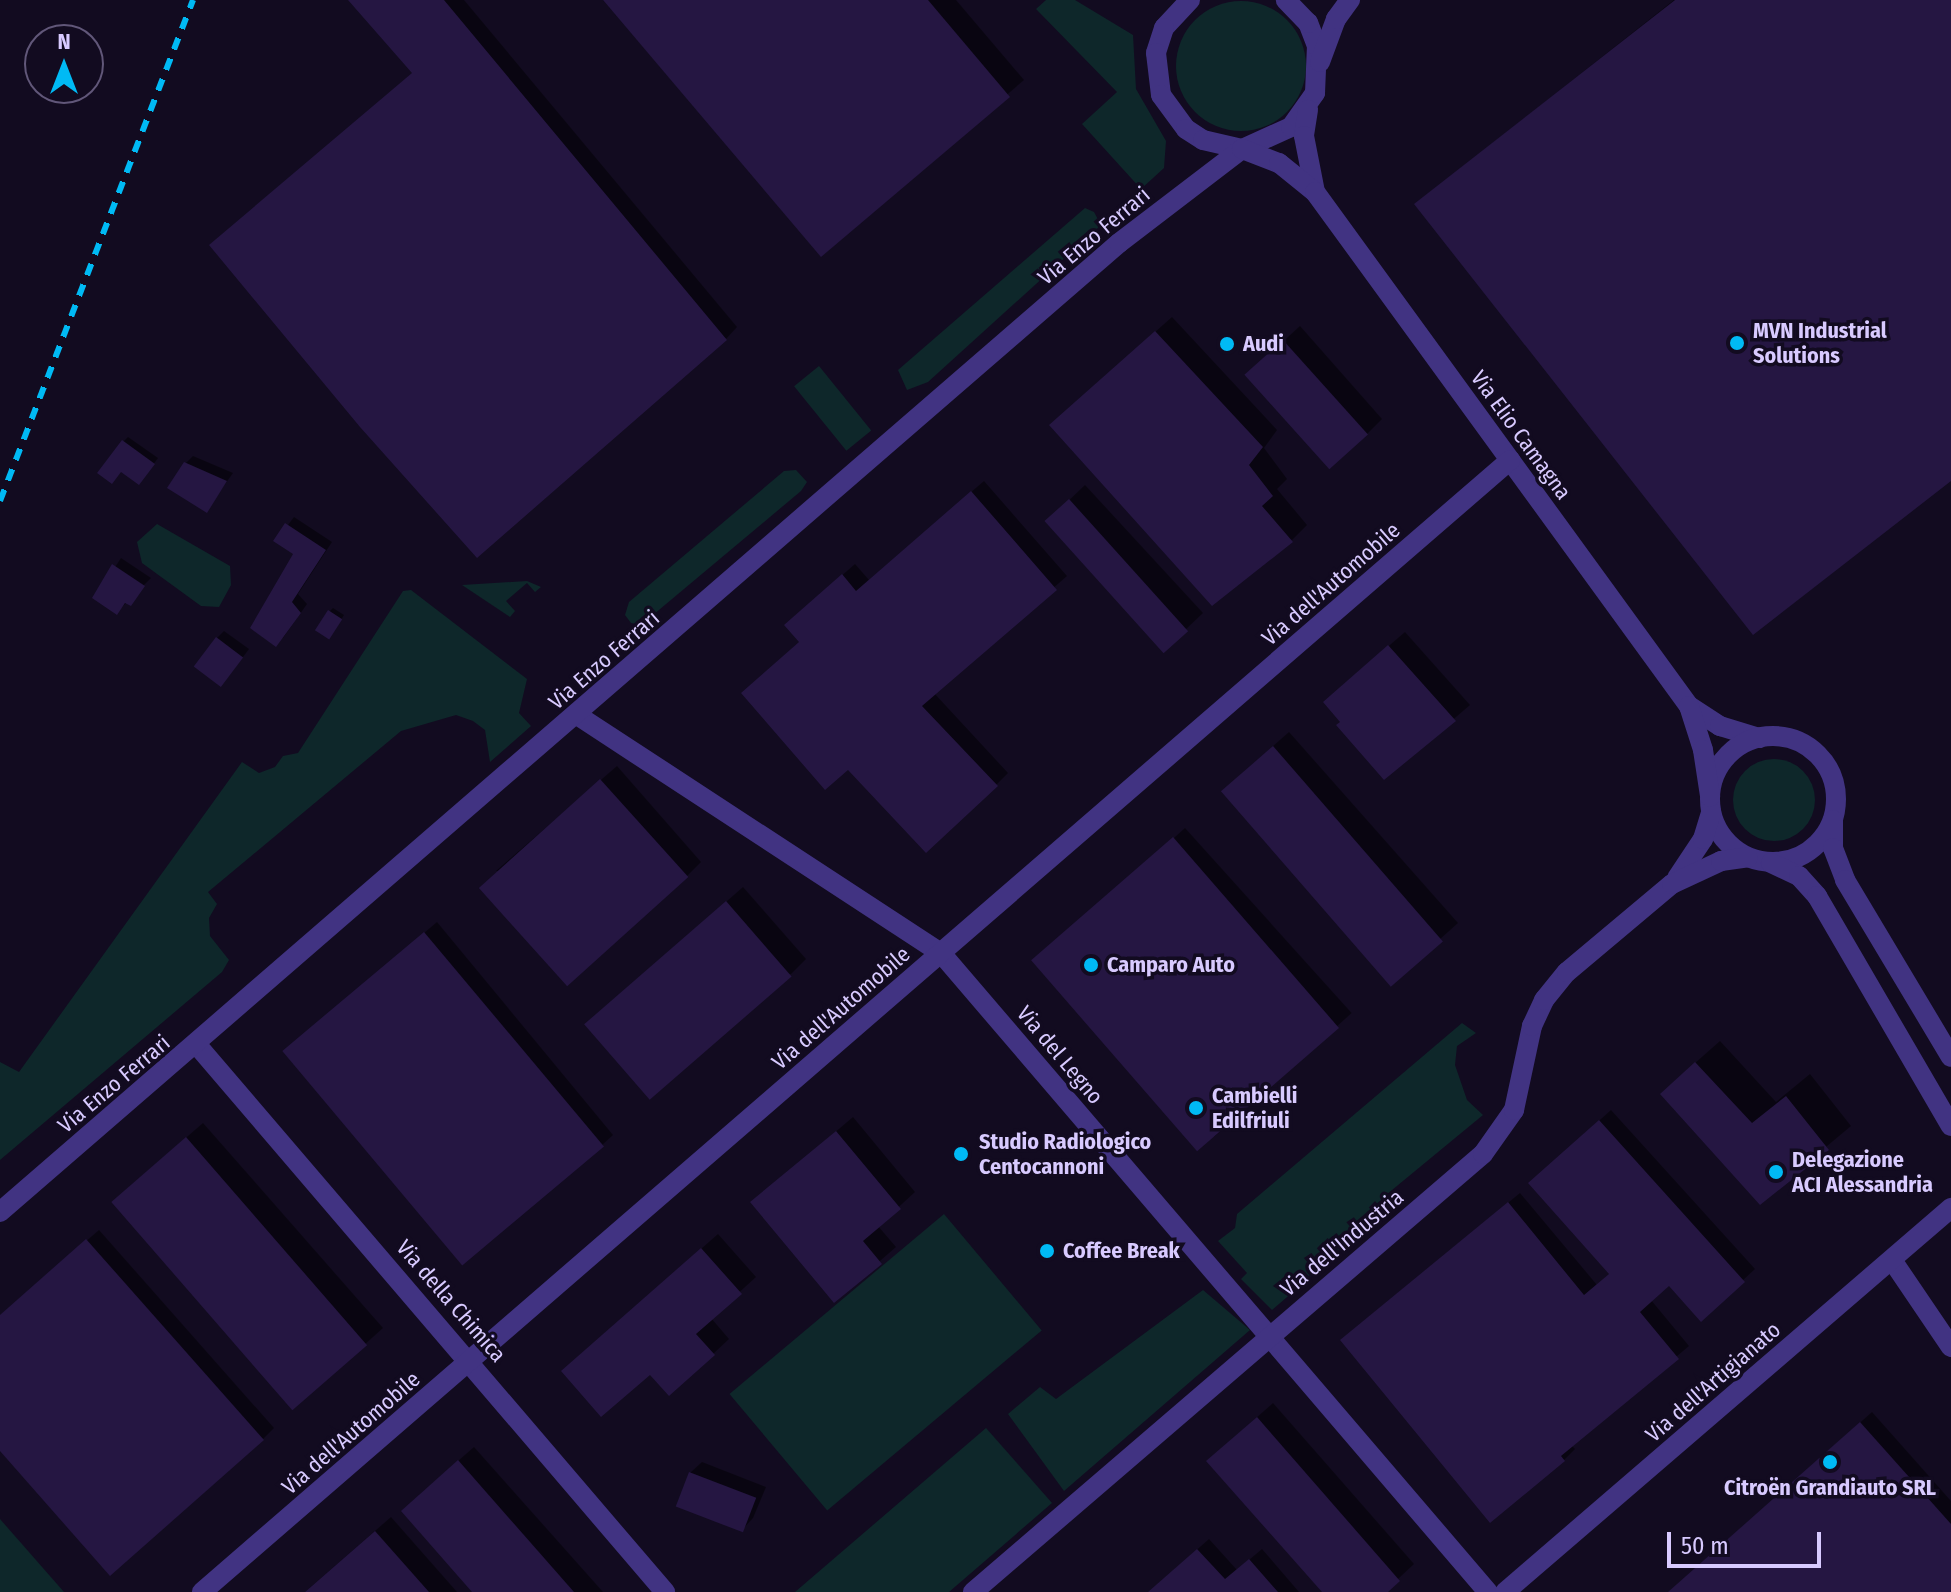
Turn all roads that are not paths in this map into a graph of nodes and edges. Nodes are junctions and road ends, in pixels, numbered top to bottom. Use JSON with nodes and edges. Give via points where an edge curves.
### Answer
{"nodes":[{"id":1,"x":1190,"y":0,"type":"edge"},
{"id":2,"x":1286,"y":0,"type":"edge"},
{"id":3,"x":1350,"y":0,"type":"edge"},
{"id":4,"x":1320,"y":62,"type":"junction"},
{"id":5,"x":1308,"y":108,"type":"junction"},
{"id":6,"x":1242,"y":149,"type":"junction"},
{"id":7,"x":1315,"y":192,"type":"junction"},
{"id":8,"x":1510,"y":460,"type":"junction"},
{"id":9,"x":1689,"y":706,"type":"junction"},
{"id":10,"x":577,"y":715,"type":"junction"},
{"id":11,"x":1759,"y":738,"type":"junction"},
{"id":12,"x":1710,"y":804,"type":"junction"},
{"id":13,"x":1833,"y":819,"type":"junction"},
{"id":14,"x":1748,"y":857,"type":"junction"},
{"id":15,"x":1771,"y":863,"type":"junction"},
{"id":16,"x":1672,"y":884,"type":"junction"},
{"id":17,"x":941,"y":953,"type":"junction"},
{"id":18,"x":197,"y":1045,"type":"junction"},
{"id":19,"x":1951,"y":1057,"type":"edge"},
{"id":20,"x":1951,"y":1126,"type":"edge"},
{"id":21,"x":1951,"y":1208,"type":"edge"},
{"id":22,"x":0,"y":1212,"type":"edge"},
{"id":23,"x":1892,"y":1260,"type":"junction"},
{"id":24,"x":1267,"y":1338,"type":"junction"},
{"id":25,"x":1951,"y":1347,"type":"edge"},
{"id":26,"x":471,"y":1361,"type":"junction"},
{"id":27,"x":202,"y":1592,"type":"edge"},
{"id":28,"x":665,"y":1592,"type":"edge"},
{"id":29,"x":973,"y":1592,"type":"edge"},
{"id":30,"x":1488,"y":1592,"type":"edge"},
{"id":31,"x":1505,"y":1592,"type":"edge"}],
"edges":[{"from":1,"to":6,"type":"street","name":"Via Elio Camagna","via":[[1164,28],[1156,53],[1161,95],[1186,129],[1203,140]]},
{"from":2,"to":4,"type":"street","via":[[1308,23]]},
{"from":3,"to":4,"type":"street","name":"Via Elio Camagna","via":[[1336,19]]},
{"from":4,"to":5,"type":"street","name":"Via Elio Camagna"},
{"from":5,"to":6,"type":"street","name":"Via Enzo Ferrari","via":[[1277,137]]},
{"from":5,"to":7,"type":"street","name":"Via Elio Camagna","via":[[1304,136]]},
{"from":6,"to":7,"type":"street","name":"Via Elio Camagna","via":[[1279,163]]},
{"from":6,"to":10,"type":"street","name":"Via Enzo Ferrari","via":[[1119,243]]},
{"from":7,"to":8,"type":"street","name":"Via Elio Camagna"},
{"from":8,"to":9,"type":"street","name":"Via Elio Camagna"},
{"from":8,"to":17,"type":"street","name":"Via dell'Automobile"},
{"from":9,"to":11,"type":"street","name":"Via Elio Camagna","via":[[1720,726]]},
{"from":9,"to":12,"type":"street","name":"Via Elio Camagna","via":[[1703,750]]},
{"from":10,"to":17,"type":"street","name":"Via del Legno"},
{"from":10,"to":18,"type":"street","name":"Via Enzo Ferrari"},
{"from":11,"to":12,"type":"street","via":[[1730,752],[1716,772]]},
{"from":11,"to":13,"type":"street","via":[[1800,742],[1823,760],[1835,788]]},
{"from":12,"to":14,"type":"street","via":[[1730,847]]},
{"from":12,"to":16,"type":"street","name":"Via dell'Industria","via":[[1703,839]]},
{"from":13,"to":15,"type":"street","via":[[1809,851]]},
{"from":13,"to":19,"type":"street","via":[[1833,848],[1845,880]]},
{"from":14,"to":15,"type":"street"},
{"from":14,"to":16,"type":"street","name":"Via dell'Industria","via":[[1721,861]]},
{"from":15,"to":20,"type":"street","via":[[1799,876],[1817,896]]},
{"from":16,"to":24,"type":"street","name":"Via dell'Industria","via":[[1567,972],[1544,1000],[1530,1035],[1514,1110],[1492,1144]]},
{"from":17,"to":24,"type":"street","name":"Via del Legno"},
{"from":17,"to":26,"type":"street","name":"Via dell'Automobile"},
{"from":18,"to":22,"type":"street","name":"Via Enzo Ferrari"},
{"from":18,"to":26,"type":"street","name":"Via della Chimica"},
{"from":21,"to":23,"type":"street","name":"Via dell'Artigianato"},
{"from":23,"to":25,"type":"street"},
{"from":23,"to":31,"type":"street","name":"Via dell'Artigianato"},
{"from":24,"to":29,"type":"street","name":"Via dell'Industria"},
{"from":24,"to":30,"type":"street","name":"Via del Legno"},
{"from":26,"to":27,"type":"street","name":"Via dell'Automobile"},
{"from":26,"to":28,"type":"street","name":"Via della Chimica"}]}
